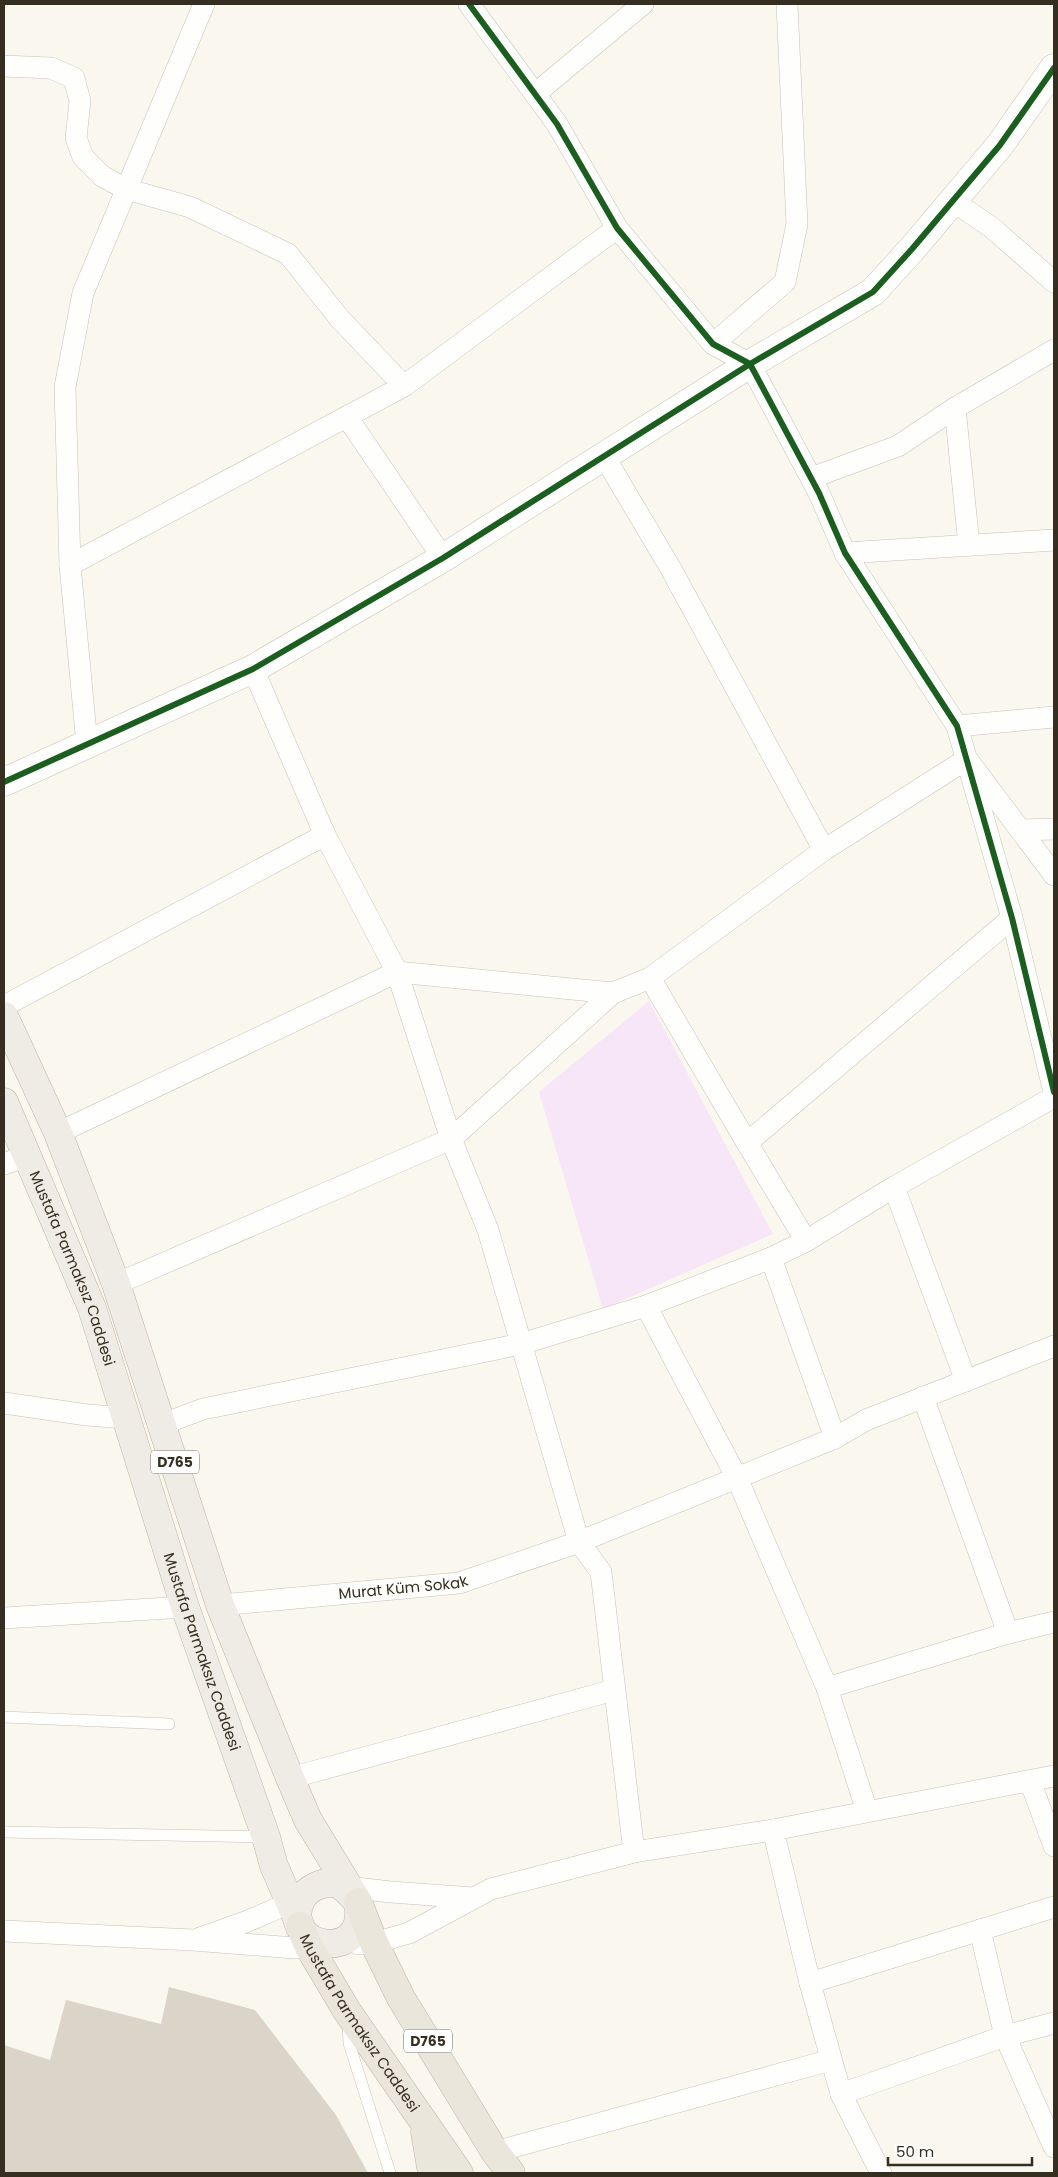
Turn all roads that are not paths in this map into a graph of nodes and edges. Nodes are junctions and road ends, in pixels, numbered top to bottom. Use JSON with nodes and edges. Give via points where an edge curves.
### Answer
{"nodes":[{"id":1,"x":204,"y":4,"type":"edge"},
{"id":2,"x":469,"y":4,"type":"edge"},
{"id":3,"x":643,"y":4,"type":"edge"},
{"id":4,"x":787,"y":4,"type":"edge"},
{"id":5,"x":4,"y":66,"type":"edge"},
{"id":6,"x":1054,"y":68,"type":"edge"},
{"id":7,"x":535,"y":94,"type":"junction"},
{"id":8,"x":126,"y":189,"type":"junction"},
{"id":9,"x":953,"y":201,"type":"junction"},
{"id":10,"x":617,"y":228,"type":"junction"},
{"id":11,"x":1054,"y":282,"type":"edge"},
{"id":12,"x":713,"y":344,"type":"junction"},
{"id":13,"x":1054,"y":350,"type":"edge"},
{"id":14,"x":1054,"y":356,"type":"edge"},
{"id":15,"x":750,"y":364,"type":"junction"},
{"id":16,"x":404,"y":386,"type":"junction"},
{"id":17,"x":954,"y":408,"type":"junction"},
{"id":18,"x":347,"y":418,"type":"junction"},
{"id":19,"x":604,"y":456,"type":"junction"},
{"id":20,"x":811,"y":478,"type":"junction"},
{"id":21,"x":1054,"y":540,"type":"edge"},
{"id":22,"x":969,"y":545,"type":"junction"},
{"id":23,"x":845,"y":552,"type":"junction"},
{"id":24,"x":443,"y":558,"type":"junction"},
{"id":25,"x":70,"y":565,"type":"junction"},
{"id":26,"x":253,"y":669,"type":"junction"},
{"id":27,"x":1054,"y":717,"type":"edge"},
{"id":28,"x":957,"y":726,"type":"junction"},
{"id":29,"x":87,"y":744,"type":"junction"},
{"id":30,"x":967,"y":759,"type":"junction"},
{"id":31,"x":4,"y":782,"type":"edge"},
{"id":32,"x":1054,"y":829,"type":"edge"},
{"id":33,"x":1020,"y":830,"type":"junction"},
{"id":34,"x":325,"y":835,"type":"junction"},
{"id":35,"x":824,"y":850,"type":"junction"},
{"id":36,"x":1054,"y":875,"type":"edge"},
{"id":37,"x":1012,"y":918,"type":"junction"},
{"id":38,"x":397,"y":972,"type":"junction"},
{"id":39,"x":650,"y":978,"type":"junction"},
{"id":40,"x":613,"y":992,"type":"junction"},
{"id":41,"x":4,"y":1006,"type":"edge"},
{"id":42,"x":4,"y":1016,"type":"edge"},
{"id":43,"x":1054,"y":1092,"type":"edge"},
{"id":44,"x":1054,"y":1096,"type":"edge"},
{"id":45,"x":4,"y":1102,"type":"edge"},
{"id":46,"x":58,"y":1133,"type":"junction"},
{"id":47,"x":451,"y":1139,"type":"junction"},
{"id":48,"x":748,"y":1143,"type":"junction"},
{"id":49,"x":16,"y":1160,"type":"edge"},
{"id":50,"x":894,"y":1187,"type":"junction"},
{"id":51,"x":806,"y":1241,"type":"junction"},
{"id":52,"x":771,"y":1258,"type":"junction"},
{"id":53,"x":116,"y":1284,"type":"junction"},
{"id":54,"x":646,"y":1306,"type":"junction"},
{"id":55,"x":521,"y":1344,"type":"junction"},
{"id":56,"x":1054,"y":1346,"type":"edge"},
{"id":57,"x":966,"y":1381,"type":"junction"},
{"id":58,"x":923,"y":1397,"type":"junction"},
{"id":59,"x":5,"y":1408,"type":"edge"},
{"id":60,"x":127,"y":1418,"type":"junction"},
{"id":61,"x":163,"y":1424,"type":"junction"},
{"id":62,"x":835,"y":1438,"type":"junction"},
{"id":63,"x":737,"y":1478,"type":"junction"},
{"id":64,"x":579,"y":1542,"type":"junction"},
{"id":65,"x":220,"y":1605,"type":"junction"},
{"id":66,"x":185,"y":1607,"type":"junction"},
{"id":67,"x":4,"y":1618,"type":"edge"},
{"id":68,"x":1054,"y":1622,"type":"edge"},
{"id":69,"x":1008,"y":1633,"type":"junction"},
{"id":70,"x":827,"y":1688,"type":"junction"},
{"id":71,"x":614,"y":1690,"type":"junction"},
{"id":72,"x":4,"y":1717,"type":"edge"},
{"id":73,"x":170,"y":1724,"type":"dead end"},
{"id":74,"x":1054,"y":1776,"type":"edge"},
{"id":75,"x":290,"y":1778,"type":"junction"},
{"id":76,"x":1030,"y":1781,"type":"junction"},
{"id":77,"x":867,"y":1811,"type":"junction"},
{"id":78,"x":773,"y":1830,"type":"junction"},
{"id":79,"x":4,"y":1832,"type":"edge"},
{"id":80,"x":266,"y":1837,"type":"junction"},
{"id":81,"x":1054,"y":1846,"type":"edge"},
{"id":82,"x":634,"y":1852,"type":"junction"},
{"id":83,"x":347,"y":1891,"type":"junction"},
{"id":84,"x":473,"y":1898,"type":"junction"},
{"id":85,"x":1054,"y":1907,"type":"edge"},
{"id":86,"x":308,"y":1922,"type":"junction"},
{"id":87,"x":980,"y":1930,"type":"junction"},
{"id":88,"x":4,"y":1931,"type":"edge"},
{"id":89,"x":192,"y":1940,"type":"junction"},
{"id":90,"x":374,"y":1943,"type":"junction"},
{"id":91,"x":810,"y":1982,"type":"junction"},
{"id":92,"x":347,"y":2011,"type":"junction"},
{"id":93,"x":1054,"y":2024,"type":"edge"},
{"id":94,"x":1005,"y":2036,"type":"junction"},
{"id":95,"x":831,"y":2060,"type":"junction"},
{"id":96,"x":841,"y":2094,"type":"junction"},
{"id":97,"x":424,"y":2125,"type":"junction"},
{"id":98,"x":1054,"y":2147,"type":"edge"},
{"id":99,"x":503,"y":2163,"type":"edge"},
{"id":100,"x":390,"y":2173,"type":"edge"},
{"id":101,"x":432,"y":2173,"type":"edge"},
{"id":102,"x":459,"y":2173,"type":"edge"},
{"id":103,"x":881,"y":2173,"type":"edge"}],
"edges":[{"from":1,"to":8,"type":"street"},
{"from":2,"to":7,"type":"street"},
{"from":3,"to":7,"type":"street"},
{"from":4,"to":12,"type":"street","via":[[797,224],[785,282]]},
{"from":5,"to":8,"type":"street","via":[[51,68],[74,78],[80,101],[76,138],[83,157],[102,176]]},
{"from":6,"to":9,"type":"street","via":[[1000,145]]},
{"from":7,"to":10,"type":"street","via":[[557,124]]},
{"from":8,"to":16,"type":"street","via":[[190,207],[288,254],[340,319]]},
{"from":8,"to":25,"type":"street","via":[[83,293],[65,387]]},
{"from":9,"to":11,"type":"street","via":[[991,227]]},
{"from":9,"to":15,"type":"street","via":[[873,292]]},
{"from":10,"to":12,"type":"street"},
{"from":10,"to":16,"type":"street"},
{"from":12,"to":15,"type":"street"},
{"from":13,"to":14,"type":"street"},
{"from":13,"to":17,"type":"street"},
{"from":15,"to":19,"type":"street"},
{"from":15,"to":20,"type":"street"},
{"from":16,"to":18,"type":"street"},
{"from":17,"to":20,"type":"street","via":[[898,446]]},
{"from":17,"to":22,"type":"street"},
{"from":18,"to":24,"type":"street"},
{"from":18,"to":25,"type":"street"},
{"from":19,"to":24,"type":"street"},
{"from":19,"to":35,"type":"street","via":[[675,578]]},
{"from":20,"to":23,"type":"street"},
{"from":21,"to":22,"type":"street"},
{"from":22,"to":23,"type":"street"},
{"from":23,"to":28,"type":"street"},
{"from":24,"to":26,"type":"street"},
{"from":25,"to":29,"type":"street"},
{"from":26,"to":29,"type":"street"},
{"from":26,"to":34,"type":"street"},
{"from":27,"to":28,"type":"street"},
{"from":28,"to":30,"type":"street"},
{"from":29,"to":31,"type":"street"},
{"from":30,"to":33,"type":"street"},
{"from":30,"to":35,"type":"street"},
{"from":30,"to":37,"type":"street"},
{"from":32,"to":33,"type":"street"},
{"from":33,"to":36,"type":"street"},
{"from":34,"to":38,"type":"street"},
{"from":34,"to":41,"type":"street"},
{"from":35,"to":39,"type":"street"},
{"from":37,"to":43,"type":"street"},
{"from":37,"to":48,"type":"street"},
{"from":38,"to":40,"type":"street"},
{"from":38,"to":46,"type":"street"},
{"from":38,"to":47,"type":"street"},
{"from":39,"to":40,"type":"street"},
{"from":39,"to":48,"type":"street"},
{"from":40,"to":47,"type":"street"},
{"from":42,"to":46,"type":"main road","name":"Mustafa Parmaksız Caddesi","number":"D765"},
{"from":44,"to":50,"type":"street"},
{"from":45,"to":49,"type":"main road","name":"Mustafa Parmaksız Caddesi","number":"D765"},
{"from":46,"to":53,"type":"main road","name":"Mustafa Parmaksız Caddesi","number":"D765"},
{"from":47,"to":53,"type":"street"},
{"from":47,"to":55,"type":"street","via":[[488,1230]]},
{"from":48,"to":51,"type":"street"},
{"from":49,"to":60,"type":"main road","name":"Mustafa Parmaksız Caddesi","number":"D765","via":[[92,1308]]},
{"from":50,"to":51,"type":"street"},
{"from":50,"to":57,"type":"street"},
{"from":51,"to":52,"type":"street"},
{"from":52,"to":54,"type":"street"},
{"from":52,"to":62,"type":"street"},
{"from":53,"to":61,"type":"main road","name":"Mustafa Parmaksız Caddesi","number":"D765"},
{"from":54,"to":55,"type":"street"},
{"from":54,"to":63,"type":"street"},
{"from":55,"to":61,"type":"street","via":[[203,1409]]},
{"from":55,"to":64,"type":"street"},
{"from":56,"to":57,"type":"street","name":"Murat Küm Sokak"},
{"from":57,"to":58,"type":"street","name":"Murat Küm Sokak"},
{"from":58,"to":62,"type":"street","name":"Murat Küm Sokak","via":[[866,1420]]},
{"from":58,"to":69,"type":"street"},
{"from":59,"to":60,"type":"street"},
{"from":60,"to":66,"type":"main road","name":"Mustafa Parmaksız Caddesi","number":"D765"},
{"from":61,"to":65,"type":"main road","name":"Mustafa Parmaksız Caddesi","number":"D765"},
{"from":62,"to":63,"type":"street","name":"Murat Küm Sokak"},
{"from":63,"to":64,"type":"street","name":"Murat Küm Sokak"},
{"from":63,"to":70,"type":"street"},
{"from":64,"to":65,"type":"street","name":"Murat Küm Sokak","via":[[459,1583]]},
{"from":64,"to":71,"type":"street","via":[[601,1572]]},
{"from":65,"to":75,"type":"main road","name":"Mustafa Parmaksız Caddesi","number":"D765"},
{"from":66,"to":67,"type":"street"},
{"from":66,"to":80,"type":"main road","name":"Mustafa Parmaksız Caddesi","number":"D765"},
{"from":68,"to":69,"type":"street"},
{"from":69,"to":70,"type":"street"},
{"from":70,"to":77,"type":"street"},
{"from":71,"to":75,"type":"street"},
{"from":71,"to":82,"type":"street"},
{"from":72,"to":73,"type":"lane"},
{"from":74,"to":76,"type":"street"},
{"from":75,"to":83,"type":"main road","name":"Mustafa Parmaksız Caddesi","number":"D765","via":[[308,1820]]},
{"from":76,"to":77,"type":"street"},
{"from":76,"to":81,"type":"street"},
{"from":77,"to":78,"type":"street"},
{"from":78,"to":82,"type":"street"},
{"from":78,"to":91,"type":"street"},
{"from":79,"to":80,"type":"lane"},
{"from":80,"to":86,"type":"main road","name":"Mustafa Parmaksız Caddesi","number":"D765","via":[[274,1866]]},
{"from":82,"to":84,"type":"street","via":[[491,1889]]},
{"from":83,"to":84,"type":"street"},
{"from":83,"to":86,"type":"main road","via":[[324,1884]]},
{"from":83,"to":86,"type":"main road","via":[[360,1914],[351,1936],[340,1943]]},
{"from":83,"to":90,"type":"highway","number":"D765"},
{"from":84,"to":90,"type":"street","via":[[409,1933]]},
{"from":85,"to":87,"type":"street"},
{"from":86,"to":89,"type":"street","via":[[247,1922]]},
{"from":86,"to":89,"type":"street","via":[[294,1948]]},
{"from":86,"to":90,"type":"street"},
{"from":86,"to":92,"type":"highway","name":"Mustafa Parmaksız Caddesi","number":"D765"},
{"from":87,"to":91,"type":"street"},
{"from":87,"to":94,"type":"street"},
{"from":88,"to":89,"type":"street"},
{"from":90,"to":99,"type":"highway","number":"D765","via":[[401,1998]]},
{"from":91,"to":95,"type":"street"},
{"from":92,"to":97,"type":"highway","name":"Mustafa Parmaksız Caddesi","number":"D765"},
{"from":92,"to":100,"type":"lane","via":[[349,2043]]},
{"from":93,"to":94,"type":"street"},
{"from":94,"to":96,"type":"street"},
{"from":94,"to":98,"type":"street"},
{"from":95,"to":96,"type":"street"},
{"from":95,"to":99,"type":"street"},
{"from":96,"to":103,"type":"street"},
{"from":97,"to":101,"type":"highway"},
{"from":97,"to":102,"type":"highway","name":"Mustafa Parmaksız Caddesi","number":"D765"}]}
